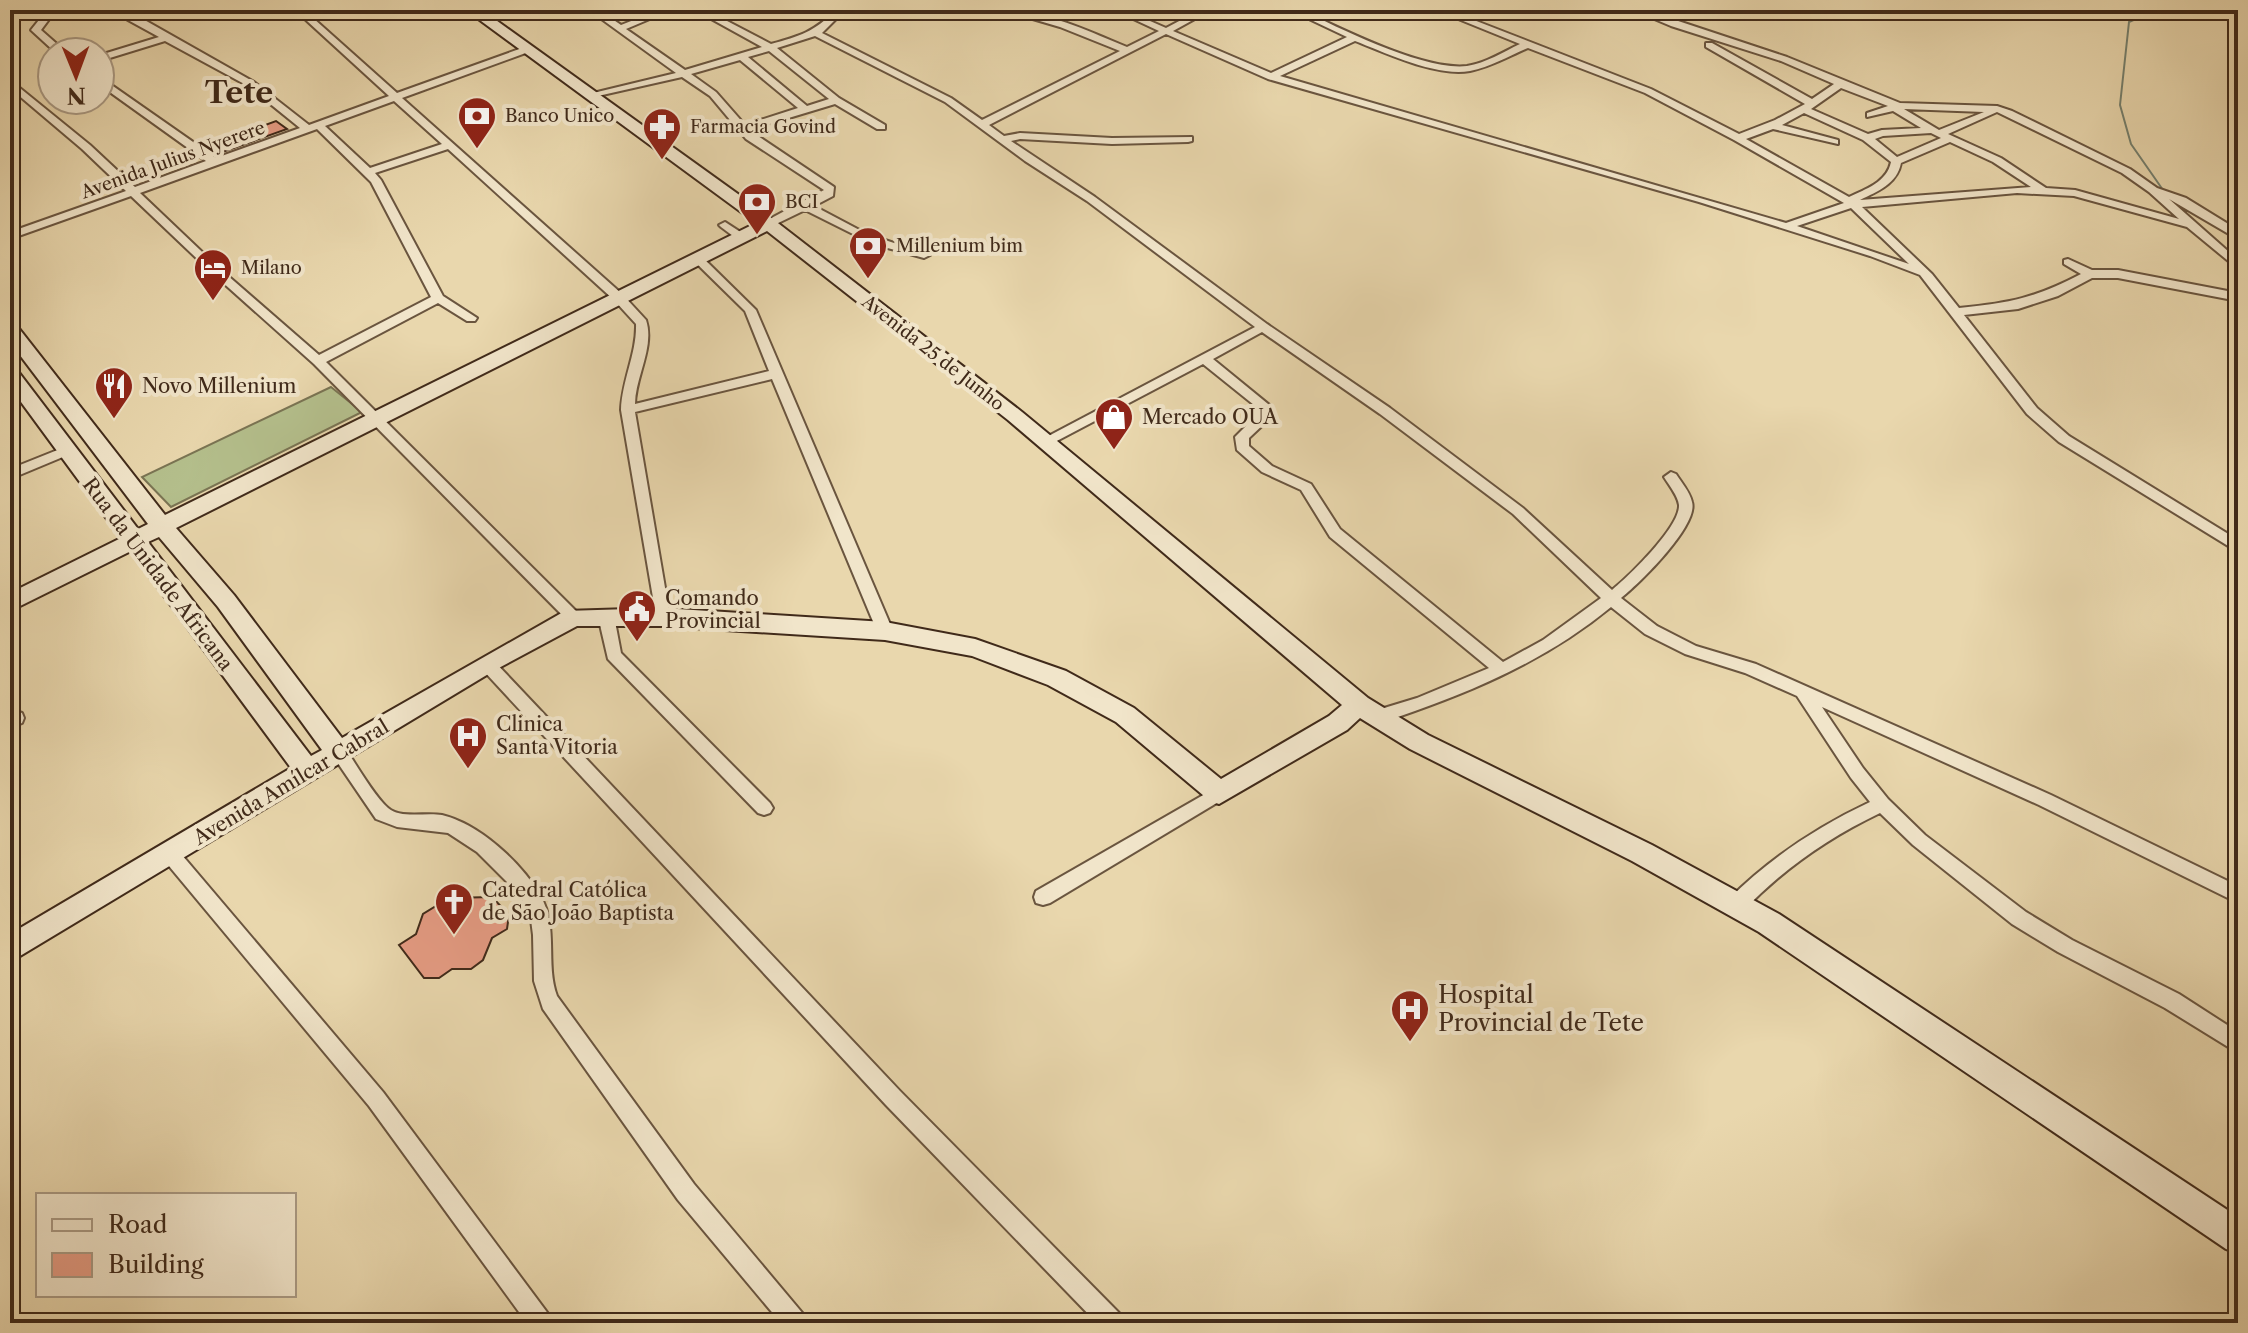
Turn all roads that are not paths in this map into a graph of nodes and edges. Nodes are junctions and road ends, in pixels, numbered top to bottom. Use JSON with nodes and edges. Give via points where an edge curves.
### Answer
{"nodes":[{"id":1,"x":52,"y":10,"type":"edge"},
{"id":2,"x":122,"y":10,"type":"edge"},
{"id":3,"x":268,"y":10,"type":"edge"},
{"id":4,"x":299,"y":10,"type":"edge"},
{"id":5,"x":473,"y":10,"type":"edge"},
{"id":6,"x":593,"y":10,"type":"edge"},
{"id":7,"x":667,"y":10,"type":"edge"},
{"id":8,"x":699,"y":10,"type":"edge"},
{"id":9,"x":841,"y":10,"type":"edge"},
{"id":10,"x":1006,"y":10,"type":"edge"},
{"id":11,"x":1118,"y":10,"type":"edge"},
{"id":12,"x":1207,"y":10,"type":"edge"},
{"id":13,"x":1294,"y":10,"type":"edge"},
{"id":14,"x":1440,"y":10,"type":"edge"},
{"id":15,"x":1637,"y":10,"type":"edge"},
{"id":16,"x":2232,"y":10,"type":"edge"},
{"id":17,"x":2238,"y":16,"type":"edge"},
{"id":18,"x":131,"y":18,"type":"junction"},
{"id":19,"x":619,"y":29,"type":"junction"},
{"id":20,"x":1680,"y":29,"type":"junction"},
{"id":21,"x":816,"y":33,"type":"junction"},
{"id":22,"x":1167,"y":33,"type":"junction"},
{"id":23,"x":43,"y":36,"type":"edge"},
{"id":24,"x":1355,"y":37,"type":"junction"},
{"id":25,"x":166,"y":38,"type":"junction"},
{"id":26,"x":1526,"y":45,"type":"junction"},
{"id":27,"x":771,"y":48,"type":"junction"},
{"id":28,"x":528,"y":49,"type":"junction"},
{"id":29,"x":1129,"y":51,"type":"junction"},
{"id":30,"x":116,"y":53,"type":"edge"},
{"id":31,"x":742,"y":57,"type":"junction"},
{"id":32,"x":686,"y":73,"type":"junction"},
{"id":33,"x":1271,"y":77,"type":"junction"},
{"id":34,"x":10,"y":83,"type":"edge"},
{"id":35,"x":1839,"y":85,"type":"junction"},
{"id":36,"x":116,"y":92,"type":"edge"},
{"id":37,"x":1862,"y":93,"type":"junction"},
{"id":38,"x":592,"y":96,"type":"junction"},
{"id":39,"x":392,"y":97,"type":"junction"},
{"id":40,"x":836,"y":100,"type":"junction"},
{"id":41,"x":1814,"y":104,"type":"junction"},
{"id":42,"x":1897,"y":107,"type":"junction"},
{"id":43,"x":805,"y":109,"type":"junction"},
{"id":44,"x":1997,"y":109,"type":"junction"},
{"id":45,"x":1871,"y":115,"type":"dead end"},
{"id":46,"x":983,"y":124,"type":"junction"},
{"id":47,"x":312,"y":126,"type":"junction"},
{"id":48,"x":1775,"y":126,"type":"junction"},
{"id":49,"x":881,"y":127,"type":"dead end"},
{"id":50,"x":742,"y":129,"type":"junction"},
{"id":51,"x":1937,"y":132,"type":"junction"},
{"id":52,"x":1738,"y":138,"type":"junction"},
{"id":53,"x":1867,"y":138,"type":"junction"},
{"id":54,"x":1951,"y":138,"type":"junction"},
{"id":55,"x":1004,"y":139,"type":"junction"},
{"id":56,"x":1188,"y":139,"type":"dead end"},
{"id":57,"x":1834,"y":142,"type":"dead end"},
{"id":58,"x":447,"y":146,"type":"junction"},
{"id":59,"x":1896,"y":161,"type":"junction"},
{"id":60,"x":214,"y":162,"type":"junction"},
{"id":61,"x":368,"y":172,"type":"junction"},
{"id":62,"x":2044,"y":190,"type":"junction"},
{"id":63,"x":2153,"y":190,"type":"junction"},
{"id":64,"x":133,"y":192,"type":"junction"},
{"id":65,"x":1851,"y":203,"type":"junction"},
{"id":66,"x":806,"y":206,"type":"junction"},
{"id":67,"x":768,"y":224,"type":"junction"},
{"id":68,"x":2189,"y":225,"type":"junction"},
{"id":69,"x":1787,"y":226,"type":"junction"},
{"id":70,"x":2238,"y":235,"type":"edge"},
{"id":71,"x":10,"y":236,"type":"edge"},
{"id":72,"x":924,"y":255,"type":"dead end"},
{"id":73,"x":697,"y":258,"type":"junction"},
{"id":74,"x":2068,"y":262,"type":"dead end"},
{"id":75,"x":2238,"y":266,"type":"edge"},
{"id":76,"x":2090,"y":274,"type":"junction"},
{"id":77,"x":1928,"y":276,"type":"junction"},
{"id":78,"x":618,"y":297,"type":"junction"},
{"id":79,"x":2238,"y":297,"type":"edge"},
{"id":80,"x":438,"y":298,"type":"junction"},
{"id":81,"x":1958,"y":312,"type":"junction"},
{"id":82,"x":471,"y":318,"type":"dead end"},
{"id":83,"x":1263,"y":327,"type":"junction"},
{"id":84,"x":10,"y":330,"type":"edge"},
{"id":85,"x":1204,"y":358,"type":"junction"},
{"id":86,"x":318,"y":361,"type":"junction"},
{"id":87,"x":10,"y":374,"type":"edge"},
{"id":88,"x":775,"y":374,"type":"junction"},
{"id":89,"x":628,"y":410,"type":"junction"},
{"id":90,"x":375,"y":418,"type":"junction"},
{"id":91,"x":1046,"y":441,"type":"junction"},
{"id":92,"x":65,"y":451,"type":"junction"},
{"id":93,"x":10,"y":474,"type":"edge"},
{"id":94,"x":1671,"y":477,"type":"dead end"},
{"id":95,"x":162,"y":526,"type":"junction"},
{"id":96,"x":133,"y":541,"type":"junction"},
{"id":97,"x":2238,"y":547,"type":"edge"},
{"id":98,"x":13,"y":595,"type":"edge"},
{"id":99,"x":1613,"y":600,"type":"junction"},
{"id":100,"x":606,"y":616,"type":"junction"},
{"id":101,"x":573,"y":617,"type":"junction"},
{"id":102,"x":662,"y":617,"type":"junction"},
{"id":103,"x":885,"y":631,"type":"junction"},
{"id":104,"x":487,"y":664,"type":"junction"},
{"id":105,"x":1502,"y":670,"type":"junction"},
{"id":106,"x":1803,"y":692,"type":"junction"},
{"id":107,"x":1368,"y":711,"type":"junction"},
{"id":108,"x":339,"y":753,"type":"junction"},
{"id":109,"x":307,"y":771,"type":"junction"},
{"id":110,"x":1219,"y":793,"type":"junction"},
{"id":111,"x":1882,"y":804,"type":"junction"},
{"id":112,"x":764,"y":808,"type":"dead end"},
{"id":113,"x":170,"y":854,"type":"junction"},
{"id":114,"x":2238,"y":895,"type":"edge"},
{"id":115,"x":1043,"y":897,"type":"dead end"},
{"id":116,"x":1736,"y":905,"type":"junction"},
{"id":117,"x":10,"y":949,"type":"edge"},
{"id":118,"x":2238,"y":1043,"type":"edge"},
{"id":119,"x":2238,"y":1237,"type":"edge"},
{"id":120,"x":541,"y":1323,"type":"edge"},
{"id":121,"x":796,"y":1323,"type":"edge"},
{"id":122,"x":1113,"y":1323,"type":"edge"}],
"edges":[{"from":1,"to":23,"type":"street","via":[[36,30]]},
{"from":2,"to":18,"type":"street"},
{"from":3,"to":18,"type":"street","via":[[161,11]]},
{"from":4,"to":39,"type":"street"},
{"from":5,"to":28,"type":"street","name":"Avenida 25 de Junho"},
{"from":6,"to":19,"type":"street"},
{"from":7,"to":19,"type":"street"},
{"from":8,"to":27,"type":"street"},
{"from":9,"to":21,"type":"street"},
{"from":10,"to":29,"type":"street"},
{"from":11,"to":22,"type":"street"},
{"from":12,"to":22,"type":"street"},
{"from":13,"to":24,"type":"street"},
{"from":14,"to":26,"type":"street"},
{"from":15,"to":20,"type":"street"},
{"from":16,"to":17,"type":"street","via":[[2225,11]]},
{"from":18,"to":25,"type":"street"},
{"from":19,"to":32,"type":"street"},
{"from":20,"to":35,"type":"street","via":[[1785,59]]},
{"from":20,"to":41,"type":"street"},
{"from":21,"to":27,"type":"street"},
{"from":21,"to":46,"type":"street","via":[[934,92]]},
{"from":22,"to":29,"type":"street"},
{"from":22,"to":33,"type":"street"},
{"from":24,"to":26,"type":"street","via":[[1450,69],[1471,68]]},
{"from":24,"to":33,"type":"street"},
{"from":25,"to":30,"type":"street"},
{"from":25,"to":47,"type":"street","via":[[251,84]]},
{"from":26,"to":52,"type":"street","via":[[1648,91]]},
{"from":27,"to":31,"type":"street"},
{"from":27,"to":40,"type":"street"},
{"from":28,"to":38,"type":"street","name":"Avenida 25 de Junho"},
{"from":28,"to":39,"type":"street","name":"Avenida Julius Nyerere"},
{"from":29,"to":46,"type":"street"},
{"from":31,"to":32,"type":"street"},
{"from":31,"to":43,"type":"street"},
{"from":32,"to":38,"type":"street"},
{"from":32,"to":50,"type":"street","via":[[720,100]]},
{"from":33,"to":69,"type":"street"},
{"from":34,"to":64,"type":"street"},
{"from":35,"to":37,"type":"street"},
{"from":35,"to":41,"type":"street"},
{"from":36,"to":60,"type":"street"},
{"from":37,"to":41,"type":"street"},
{"from":37,"to":42,"type":"street"},
{"from":38,"to":67,"type":"street","name":"Avenida 25 de Junho"},
{"from":39,"to":47,"type":"street","name":"Avenida Julius Nyerere"},
{"from":39,"to":58,"type":"street"},
{"from":40,"to":43,"type":"street"},
{"from":40,"to":49,"type":"street"},
{"from":41,"to":48,"type":"street"},
{"from":41,"to":53,"type":"street"},
{"from":42,"to":44,"type":"street"},
{"from":42,"to":45,"type":"street"},
{"from":42,"to":51,"type":"street"},
{"from":43,"to":50,"type":"street"},
{"from":44,"to":51,"type":"street"},
{"from":44,"to":63,"type":"street","via":[[2111,162]]},
{"from":46,"to":55,"type":"street"},
{"from":47,"to":60,"type":"street","name":"Avenida Julius Nyerere"},
{"from":47,"to":61,"type":"street"},
{"from":48,"to":52,"type":"street"},
{"from":48,"to":57,"type":"street"},
{"from":50,"to":66,"type":"street","via":[[830,189]]},
{"from":51,"to":53,"type":"street"},
{"from":51,"to":54,"type":"street"},
{"from":52,"to":65,"type":"street"},
{"from":53,"to":59,"type":"street"},
{"from":54,"to":59,"type":"street"},
{"from":54,"to":62,"type":"street"},
{"from":55,"to":56,"type":"street"},
{"from":55,"to":83,"type":"street"},
{"from":58,"to":61,"type":"street"},
{"from":58,"to":78,"type":"street"},
{"from":59,"to":65,"type":"street","via":[[1888,180]]},
{"from":60,"to":64,"type":"street","name":"Avenida Julius Nyerere"},
{"from":61,"to":80,"type":"street"},
{"from":62,"to":65,"type":"street"},
{"from":62,"to":68,"type":"street","via":[[2075,193]]},
{"from":63,"to":68,"type":"street"},
{"from":63,"to":70,"type":"street","via":[[2182,200]]},
{"from":64,"to":71,"type":"street","name":"Avenida Julius Nyerere"},
{"from":64,"to":86,"type":"street"},
{"from":65,"to":69,"type":"street"},
{"from":65,"to":77,"type":"street"},
{"from":66,"to":67,"type":"street"},
{"from":66,"to":72,"type":"street","via":[[861,236]]},
{"from":67,"to":73,"type":"street","via":[[733,231]]},
{"from":67,"to":91,"type":"street","name":"Avenida 25 de Junho"},
{"from":68,"to":75,"type":"street"},
{"from":69,"to":77,"type":"street"},
{"from":73,"to":78,"type":"street"},
{"from":73,"to":88,"type":"street","via":[[750,310]]},
{"from":74,"to":76,"type":"street"},
{"from":76,"to":79,"type":"street","via":[[2118,274]]},
{"from":76,"to":81,"type":"street","via":[[2014,306]]},
{"from":77,"to":81,"type":"street"},
{"from":78,"to":89,"type":"street","via":[[642,323],[643,333],[629,378]]},
{"from":78,"to":90,"type":"street"},
{"from":80,"to":82,"type":"street"},
{"from":80,"to":86,"type":"street"},
{"from":81,"to":97,"type":"street","via":[[2032,411],[2064,439]]},
{"from":83,"to":85,"type":"street"},
{"from":83,"to":99,"type":"street","via":[[1518,511]]},
{"from":84,"to":95,"type":"street","name":"Rua da Unidade Africana"},
{"from":85,"to":91,"type":"street"},
{"from":85,"to":105,"type":"street","via":[[1266,408],[1242,437],[1242,447],[1267,469],[1306,487],[1335,533]]},
{"from":86,"to":90,"type":"street"},
{"from":87,"to":92,"type":"street","name":"Rua da Unidade Africana"},
{"from":88,"to":89,"type":"street"},
{"from":88,"to":103,"type":"street"},
{"from":89,"to":102,"type":"street"},
{"from":90,"to":95,"type":"street"},
{"from":90,"to":101,"type":"street"},
{"from":91,"to":107,"type":"street","name":"Avenida 25 de Junho"},
{"from":92,"to":93,"type":"street"},
{"from":92,"to":96,"type":"street","name":"Rua da Unidade Africana"},
{"from":94,"to":99,"type":"street","via":[[1686,503],[1684,518]]},
{"from":95,"to":96,"type":"street"},
{"from":95,"to":108,"type":"street","name":"Rua da Unidade Africana","via":[[226,601]]},
{"from":96,"to":98,"type":"street"},
{"from":96,"to":109,"type":"street","name":"Rua da Unidade Africana"},
{"from":99,"to":105,"type":"street","via":[[1561,639]]},
{"from":99,"to":106,"type":"street","via":[[1671,641]]},
{"from":100,"to":101,"type":"street"},
{"from":100,"to":102,"type":"street"},
{"from":100,"to":112,"type":"street","via":[[614,655]]},
{"from":101,"to":104,"type":"street","name":"Avenida Amílcar Cabral"},
{"from":102,"to":103,"type":"street"},
{"from":103,"to":110,"type":"street","via":[[975,648],[1057,678],[1125,715]]},
{"from":104,"to":108,"type":"street","name":"Avenida Amílcar Cabral"},
{"from":104,"to":122,"type":"street","via":[[893,1098]]},
{"from":105,"to":107,"type":"street","via":[[1409,708]]},
{"from":106,"to":111,"type":"street"},
{"from":106,"to":114,"type":"street","via":[[2045,800]]},
{"from":107,"to":110,"type":"street"},
{"from":107,"to":116,"type":"street","name":"Avenida 25 de Junho"},
{"from":108,"to":109,"type":"street","name":"Avenida Amílcar Cabral"},
{"from":108,"to":121,"type":"street","via":[[382,814],[454,828],[503,863],[534,896],[542,921],[544,985],[550,1002],[686,1192]]},
{"from":109,"to":113,"type":"street","name":"Avenida Amílcar Cabral"},
{"from":110,"to":115,"type":"street"},
{"from":111,"to":116,"type":"street","via":[[1790,856]]},
{"from":111,"to":118,"type":"street","via":[[1919,840],[2019,918]]},
{"from":113,"to":117,"type":"street","name":"Avenida Amílcar Cabral"},
{"from":113,"to":120,"type":"street","via":[[376,1099]]},
{"from":116,"to":119,"type":"street","name":"Avenida 25 de Junho"}]}
